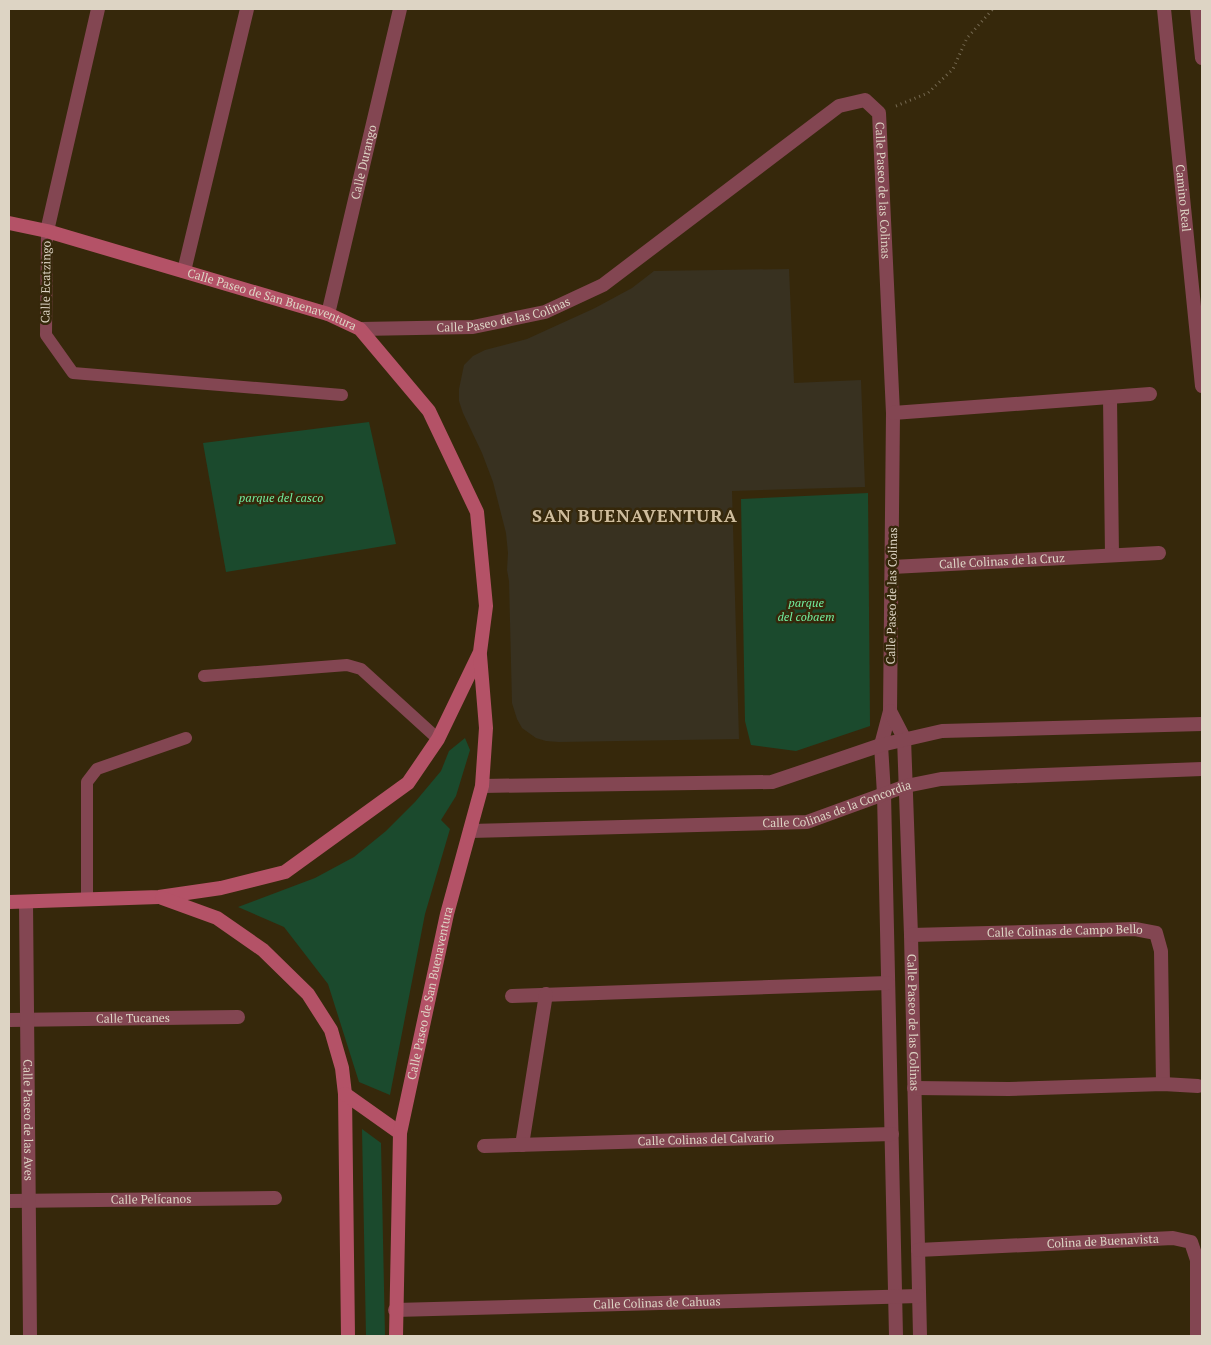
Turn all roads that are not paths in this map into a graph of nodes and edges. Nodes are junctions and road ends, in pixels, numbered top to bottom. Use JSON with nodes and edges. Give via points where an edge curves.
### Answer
{"nodes":[{"id":1,"x":98,"y":9,"type":"edge"},
{"id":2,"x":246,"y":9,"type":"edge"},
{"id":3,"x":400,"y":9,"type":"edge"},
{"id":4,"x":1164,"y":9,"type":"edge"},
{"id":5,"x":1197,"y":9,"type":"edge"},
{"id":6,"x":1202,"y":58,"type":"edge"},
{"id":7,"x":9,"y":223,"type":"edge"},
{"id":8,"x":47,"y":231,"type":"junction"},
{"id":9,"x":184,"y":271,"type":"junction"},
{"id":10,"x":328,"y":314,"type":"junction"},
{"id":11,"x":360,"y":329,"type":"junction"},
{"id":12,"x":1202,"y":386,"type":"edge"},
{"id":13,"x":1150,"y":394,"type":"dead end"},
{"id":14,"x":342,"y":395,"type":"dead end"},
{"id":15,"x":1110,"y":398,"type":"junction"},
{"id":16,"x":893,"y":413,"type":"junction"},
{"id":17,"x":1159,"y":553,"type":"dead end"},
{"id":18,"x":1112,"y":555,"type":"junction"},
{"id":19,"x":892,"y":567,"type":"junction"},
{"id":20,"x":480,"y":652,"type":"junction"},
{"id":21,"x":204,"y":676,"type":"dead end"},
{"id":22,"x":890,"y":711,"type":"junction"},
{"id":23,"x":1202,"y":724,"type":"edge"},
{"id":24,"x":186,"y":738,"type":"dead end"},
{"id":25,"x":904,"y":738,"type":"junction"},
{"id":26,"x":438,"y":739,"type":"junction"},
{"id":27,"x":880,"y":745,"type":"junction"},
{"id":28,"x":1202,"y":769,"type":"edge"},
{"id":29,"x":482,"y":786,"type":"junction"},
{"id":30,"x":906,"y":786,"type":"junction"},
{"id":31,"x":884,"y":794,"type":"junction"},
{"id":32,"x":470,"y":832,"type":"junction"},
{"id":33,"x":159,"y":897,"type":"junction"},
{"id":34,"x":87,"y":900,"type":"junction"},
{"id":35,"x":9,"y":902,"type":"edge"},
{"id":36,"x":26,"y":902,"type":"junction"},
{"id":37,"x":911,"y":935,"type":"junction"},
{"id":38,"x":888,"y":983,"type":"junction"},
{"id":39,"x":546,"y":994,"type":"junction"},
{"id":40,"x":512,"y":996,"type":"dead end"},
{"id":41,"x":238,"y":1017,"type":"dead end"},
{"id":42,"x":27,"y":1019,"type":"junction"},
{"id":43,"x":9,"y":1020,"type":"edge"},
{"id":44,"x":1163,"y":1084,"type":"junction"},
{"id":45,"x":1198,"y":1086,"type":"dead end"},
{"id":46,"x":914,"y":1088,"type":"junction"},
{"id":47,"x":345,"y":1094,"type":"junction"},
{"id":48,"x":400,"y":1133,"type":"junction"},
{"id":49,"x":892,"y":1134,"type":"junction"},
{"id":50,"x":522,"y":1145,"type":"junction"},
{"id":51,"x":484,"y":1146,"type":"dead end"},
{"id":52,"x":275,"y":1198,"type":"dead end"},
{"id":53,"x":9,"y":1201,"type":"edge"},
{"id":54,"x":28,"y":1201,"type":"junction"},
{"id":55,"x":918,"y":1250,"type":"junction"},
{"id":56,"x":895,"y":1296,"type":"junction"},
{"id":57,"x":919,"y":1296,"type":"junction"},
{"id":58,"x":396,"y":1310,"type":"junction"},
{"id":59,"x":30,"y":1336,"type":"edge"},
{"id":60,"x":348,"y":1336,"type":"edge"},
{"id":61,"x":396,"y":1336,"type":"edge"},
{"id":62,"x":896,"y":1336,"type":"edge"},
{"id":63,"x":920,"y":1336,"type":"edge"},
{"id":64,"x":1197,"y":1336,"type":"edge"}],
"edges":[{"from":1,"to":8,"type":"street","name":"Calle Ecatzingo"},
{"from":2,"to":9,"type":"street"},
{"from":3,"to":10,"type":"street","name":"Calle Durango"},
{"from":4,"to":12,"type":"street","name":"Camino Real"},
{"from":5,"to":6,"type":"street"},
{"from":7,"to":8,"type":"main road","name":"Calle Paseo de San Buenaventura"},
{"from":8,"to":9,"type":"main road","name":"Calle Paseo de San Buenaventura"},
{"from":8,"to":14,"type":"lane","name":"Calle Ecatzingo","via":[[46,335],[73,372]]},
{"from":9,"to":10,"type":"main road","name":"Calle Paseo de San Buenaventura"},
{"from":10,"to":11,"type":"main road","name":"Calle Paseo de San Buenaventura"},
{"from":11,"to":16,"type":"street","name":"Calle Paseo de las Colinas","via":[[473,327],[545,312],[603,285],[839,106],[865,100],[879,113]]},
{"from":11,"to":20,"type":"main road","name":"Calle Paseo de San Buenaventura","via":[[429,411],[476,512],[486,606]]},
{"from":13,"to":15,"type":"street"},
{"from":15,"to":16,"type":"street"},
{"from":15,"to":18,"type":"street"},
{"from":16,"to":19,"type":"street","name":"Calle Paseo de las Colinas"},
{"from":17,"to":18,"type":"street","name":"Calle Colinas de la Cruz"},
{"from":18,"to":19,"type":"street","name":"Calle Colinas de la Cruz"},
{"from":19,"to":22,"type":"street","name":"Calle Paseo de las Colinas"},
{"from":20,"to":26,"type":"main road","name":"Calle Paseo de San Buenaventura"},
{"from":20,"to":29,"type":"main road","name":"Calle Paseo de San Buenaventura","via":[[486,728]]},
{"from":21,"to":26,"type":"lane","via":[[347,665],[360,669]]},
{"from":22,"to":25,"type":"street","name":"Calle Paseo de las Colinas"},
{"from":22,"to":27,"type":"street","name":"Calle Paseo de las Colinas"},
{"from":23,"to":25,"type":"street","via":[[942,731]]},
{"from":24,"to":34,"type":"lane","via":[[96,769],[88,782]]},
{"from":25,"to":27,"type":"street"},
{"from":25,"to":30,"type":"street","name":"Calle Paseo de las Colinas"},
{"from":26,"to":33,"type":"main road","name":"Calle Paseo de San Buenaventura","via":[[408,783],[285,872],[221,888]]},
{"from":27,"to":29,"type":"street","via":[[772,782]]},
{"from":27,"to":31,"type":"street","name":"Calle Paseo de las Colinas"},
{"from":28,"to":30,"type":"street","name":"Calle Colinas de la Concordia","via":[[941,779]]},
{"from":29,"to":32,"type":"main road","name":"Calle Paseo de San Buenaventura"},
{"from":30,"to":31,"type":"street","name":"Calle Colinas de la Concordia"},
{"from":30,"to":37,"type":"street","name":"Calle Paseo de las Colinas"},
{"from":31,"to":32,"type":"street","name":"Calle Colinas de la Concordia","via":[[807,822]]},
{"from":31,"to":38,"type":"street","name":"Calle Paseo de las Colinas"},
{"from":32,"to":48,"type":"main road","name":"Calle Paseo de San Buenaventura","via":[[447,914]]},
{"from":33,"to":34,"type":"main road","name":"Calle Paseo de San Buenaventura"},
{"from":33,"to":47,"type":"main road","name":"Calle Paseo de San Buenaventura","via":[[216,918],[263,950],[308,994],[331,1030],[342,1068]]},
{"from":34,"to":36,"type":"main road","name":"Calle Paseo de San Buenaventura"},
{"from":35,"to":36,"type":"main road","name":"Calle Paseo de San Buenaventura"},
{"from":36,"to":42,"type":"street","name":"Calle Paseo de las Aves"},
{"from":37,"to":44,"type":"street","name":"Calle Colinas de Campo Bello","via":[[1135,929],[1156,933],[1161,951]]},
{"from":37,"to":46,"type":"street","name":"Calle Paseo de las Colinas"},
{"from":38,"to":39,"type":"street"},
{"from":38,"to":49,"type":"street","name":"Calle Paseo de las Colinas"},
{"from":39,"to":40,"type":"street"},
{"from":39,"to":50,"type":"street"},
{"from":41,"to":42,"type":"street","name":"Calle Tucanes"},
{"from":42,"to":43,"type":"street","name":"Calle Tucanes"},
{"from":42,"to":54,"type":"street","name":"Calle Paseo de las Aves"},
{"from":44,"to":45,"type":"street"},
{"from":44,"to":46,"type":"street","via":[[1009,1089]]},
{"from":46,"to":55,"type":"street","name":"Calle Paseo de las Colinas"},
{"from":47,"to":48,"type":"main road"},
{"from":47,"to":60,"type":"main road","name":"Calle Paseo de San Buenaventura"},
{"from":48,"to":58,"type":"main road","name":"Calle Paseo de San Buenaventura"},
{"from":49,"to":50,"type":"street","name":"Calle Colinas del Calvario"},
{"from":49,"to":56,"type":"street","name":"Calle Paseo de las Colinas"},
{"from":50,"to":51,"type":"street","name":"Calle Colinas del Calvario"},
{"from":52,"to":54,"type":"street","name":"Calle Pelícanos"},
{"from":53,"to":54,"type":"street","name":"Calle Pelícanos"},
{"from":54,"to":59,"type":"street","name":"Calle Paseo de las Aves"},
{"from":55,"to":57,"type":"street","name":"Calle Paseo de las Colinas"},
{"from":55,"to":64,"type":"street","name":"Colina de Buenavista","via":[[1173,1238],[1191,1242],[1197,1260]]},
{"from":56,"to":57,"type":"street","name":"Calle Colinas de Cahuas"},
{"from":56,"to":58,"type":"street","name":"Calle Colinas de Cahuas"},
{"from":56,"to":62,"type":"street","name":"Calle Paseo de las Colinas"},
{"from":57,"to":63,"type":"street","name":"Calle Paseo de las Colinas"},
{"from":58,"to":61,"type":"main road","name":"Calle Paseo de San Buenaventura"}]}
